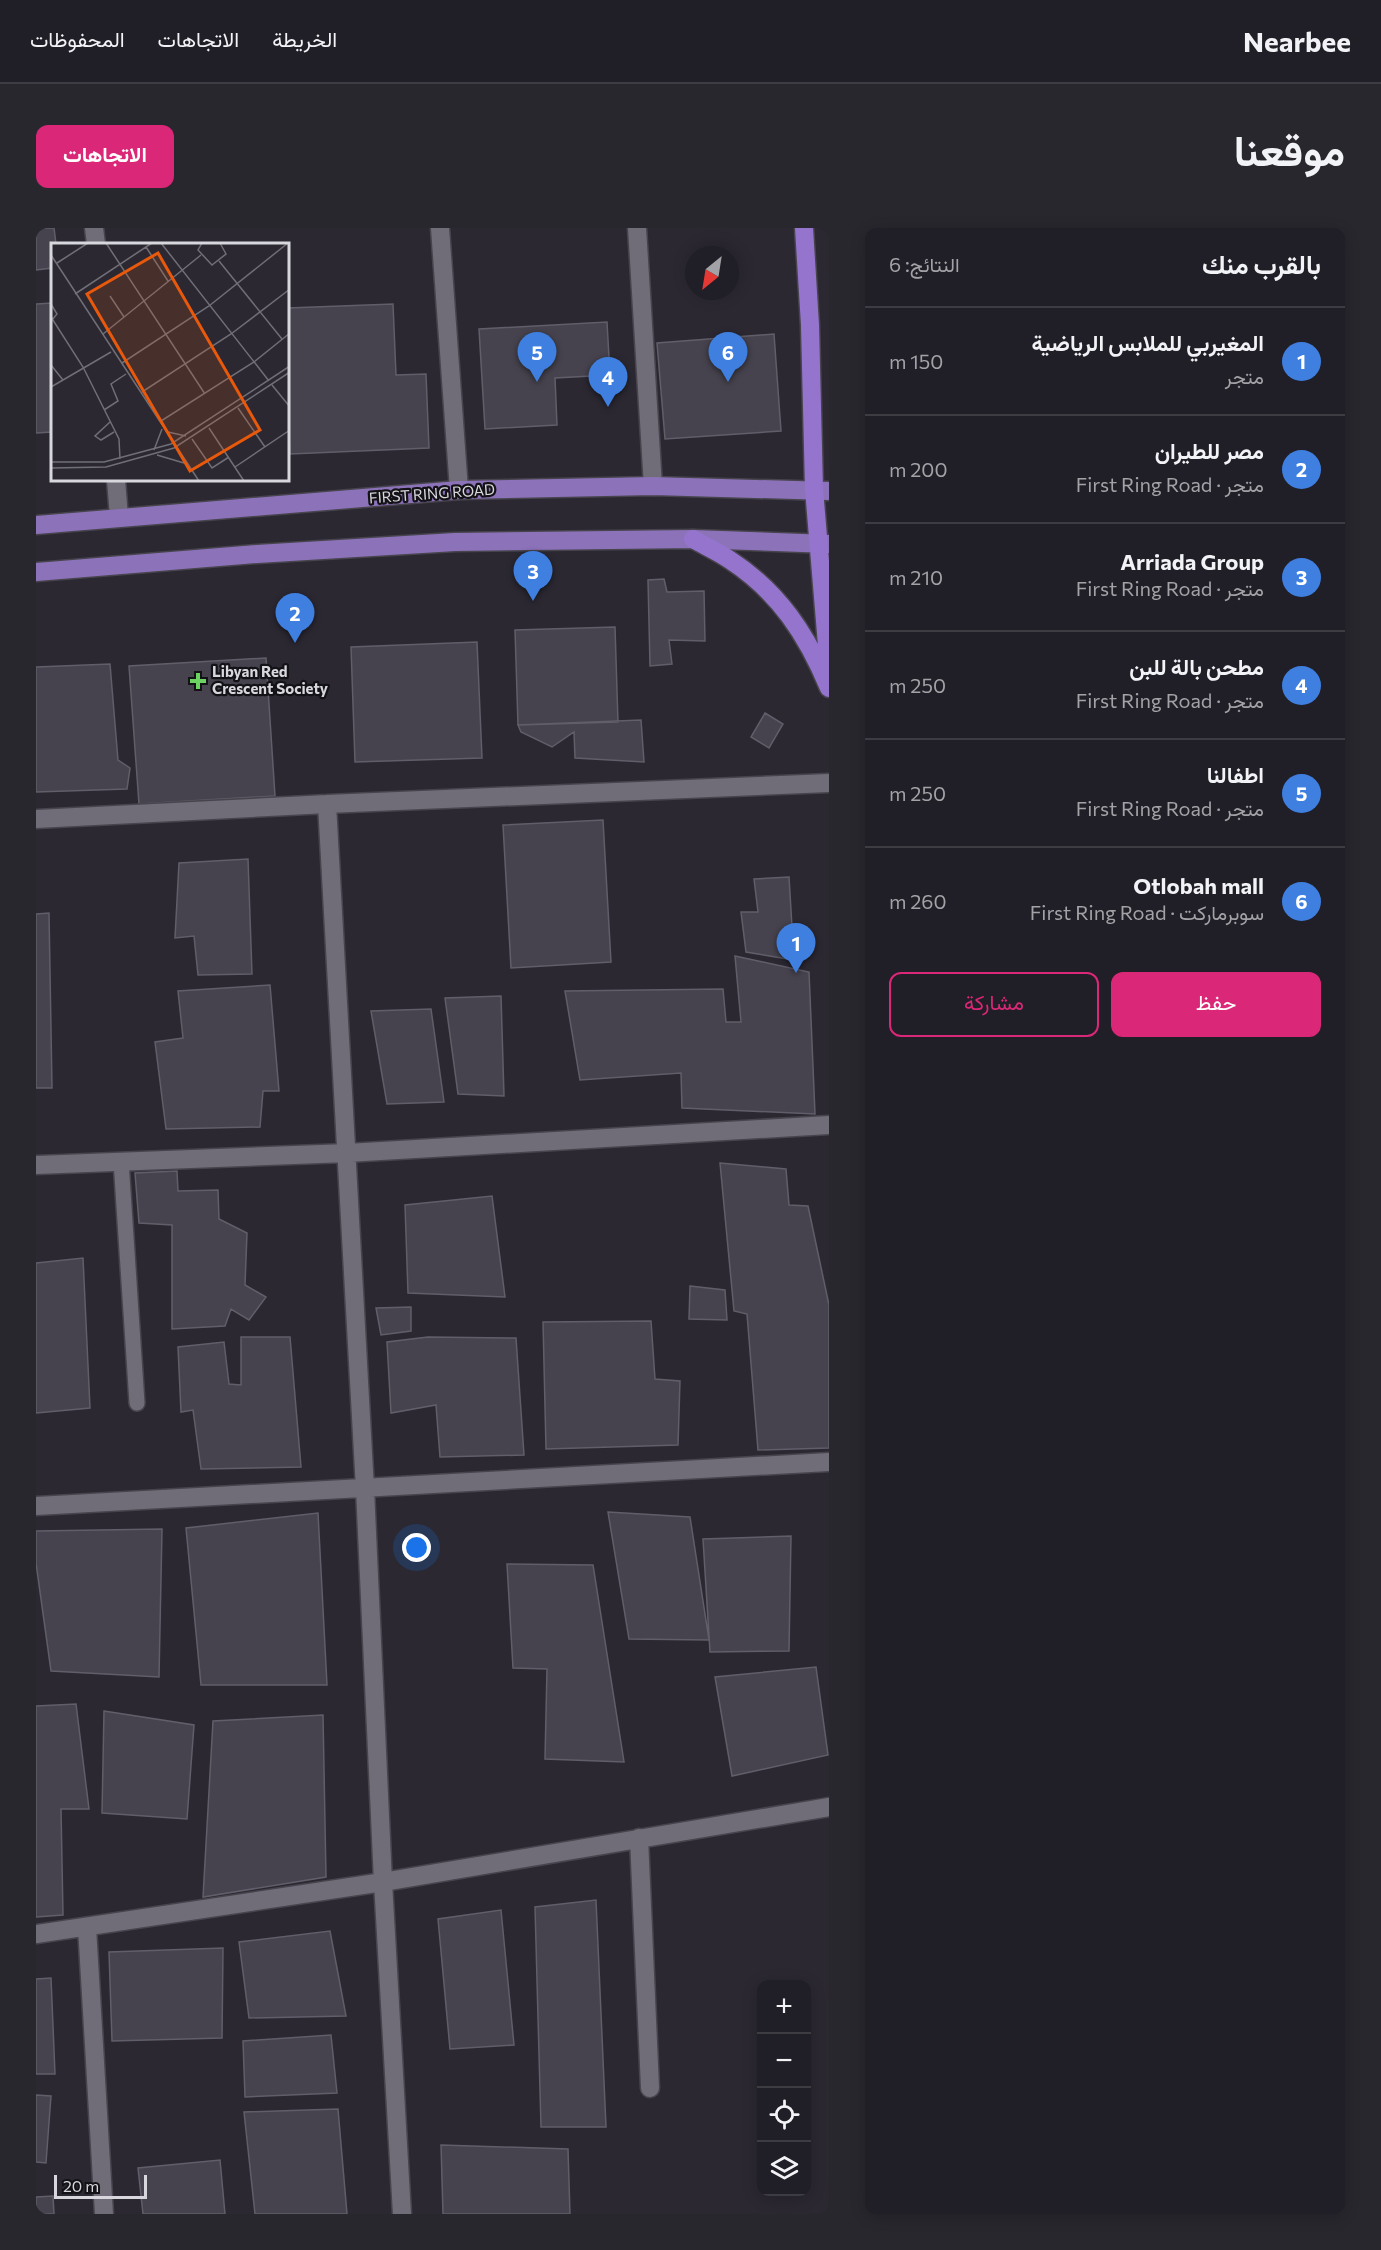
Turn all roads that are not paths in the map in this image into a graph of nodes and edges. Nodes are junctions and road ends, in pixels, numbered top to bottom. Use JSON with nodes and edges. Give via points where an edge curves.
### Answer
{"nodes":[{"id":1,"x":94,"y":228,"type":"edge"},
{"id":2,"x":440,"y":228,"type":"edge"},
{"id":3,"x":637,"y":228,"type":"edge"},
{"id":4,"x":804,"y":228,"type":"edge"},
{"id":5,"x":96,"y":243,"type":"edge"},
{"id":6,"x":116,"y":482,"type":"edge"},
{"id":7,"x":653,"y":486,"type":"junction"},
{"id":8,"x":459,"y":490,"type":"junction"},
{"id":9,"x":821,"y":490,"type":"edge"},
{"id":10,"x":119,"y":517,"type":"junction"},
{"id":11,"x":36,"y":525,"type":"edge"},
{"id":12,"x":693,"y":539,"type":"junction"},
{"id":13,"x":824,"y":543,"type":"edge"},
{"id":14,"x":36,"y":572,"type":"edge"},
{"id":15,"x":829,"y":669,"type":"edge"},
{"id":16,"x":829,"y":688,"type":"edge"},
{"id":17,"x":829,"y":783,"type":"edge"},
{"id":18,"x":327,"y":804,"type":"junction"},
{"id":19,"x":36,"y":819,"type":"edge"},
{"id":20,"x":829,"y":1125,"type":"edge"},
{"id":21,"x":347,"y":1153,"type":"junction"},
{"id":22,"x":121,"y":1161,"type":"junction"},
{"id":23,"x":36,"y":1165,"type":"edge"},
{"id":24,"x":137,"y":1402,"type":"dead end"},
{"id":25,"x":829,"y":1462,"type":"edge"},
{"id":26,"x":365,"y":1489,"type":"junction"},
{"id":27,"x":36,"y":1506,"type":"edge"},
{"id":28,"x":829,"y":1807,"type":"edge"},
{"id":29,"x":639,"y":1838,"type":"junction"},
{"id":30,"x":383,"y":1882,"type":"junction"},
{"id":31,"x":87,"y":1927,"type":"junction"},
{"id":32,"x":36,"y":1934,"type":"edge"},
{"id":33,"x":650,"y":2088,"type":"dead end"},
{"id":34,"x":104,"y":2214,"type":"edge"},
{"id":35,"x":402,"y":2214,"type":"edge"}],
"edges":[{"from":1,"to":5,"type":"street"},
{"from":2,"to":8,"type":"street"},
{"from":3,"to":7,"type":"street"},
{"from":4,"to":9,"type":"highway"},
{"from":6,"to":10,"type":"street"},
{"from":7,"to":8,"type":"main road","name":"FIRST RING ROAD"},
{"from":7,"to":9,"type":"main road","name":"FIRST RING ROAD"},
{"from":8,"to":10,"type":"main road","name":"FIRST RING ROAD"},
{"from":9,"to":13,"type":"highway"},
{"from":10,"to":11,"type":"main road","name":"FIRST RING ROAD"},
{"from":12,"to":13,"type":"main road"},
{"from":12,"to":14,"type":"main road","via":[[455,543]]},
{"from":12,"to":16,"type":"highway","via":[[764,586],[792,618],[815,654]]},
{"from":13,"to":15,"type":"highway"},
{"from":17,"to":18,"type":"street"},
{"from":18,"to":19,"type":"street"},
{"from":18,"to":21,"type":"street"},
{"from":20,"to":21,"type":"street"},
{"from":21,"to":22,"type":"street"},
{"from":21,"to":26,"type":"street"},
{"from":22,"to":23,"type":"street"},
{"from":22,"to":24,"type":"lane"},
{"from":25,"to":26,"type":"street"},
{"from":26,"to":27,"type":"street"},
{"from":26,"to":30,"type":"street"},
{"from":28,"to":29,"type":"street"},
{"from":29,"to":30,"type":"street"},
{"from":29,"to":33,"type":"street"},
{"from":30,"to":31,"type":"street"},
{"from":30,"to":35,"type":"street"},
{"from":31,"to":32,"type":"street"},
{"from":31,"to":34,"type":"street"}]}
